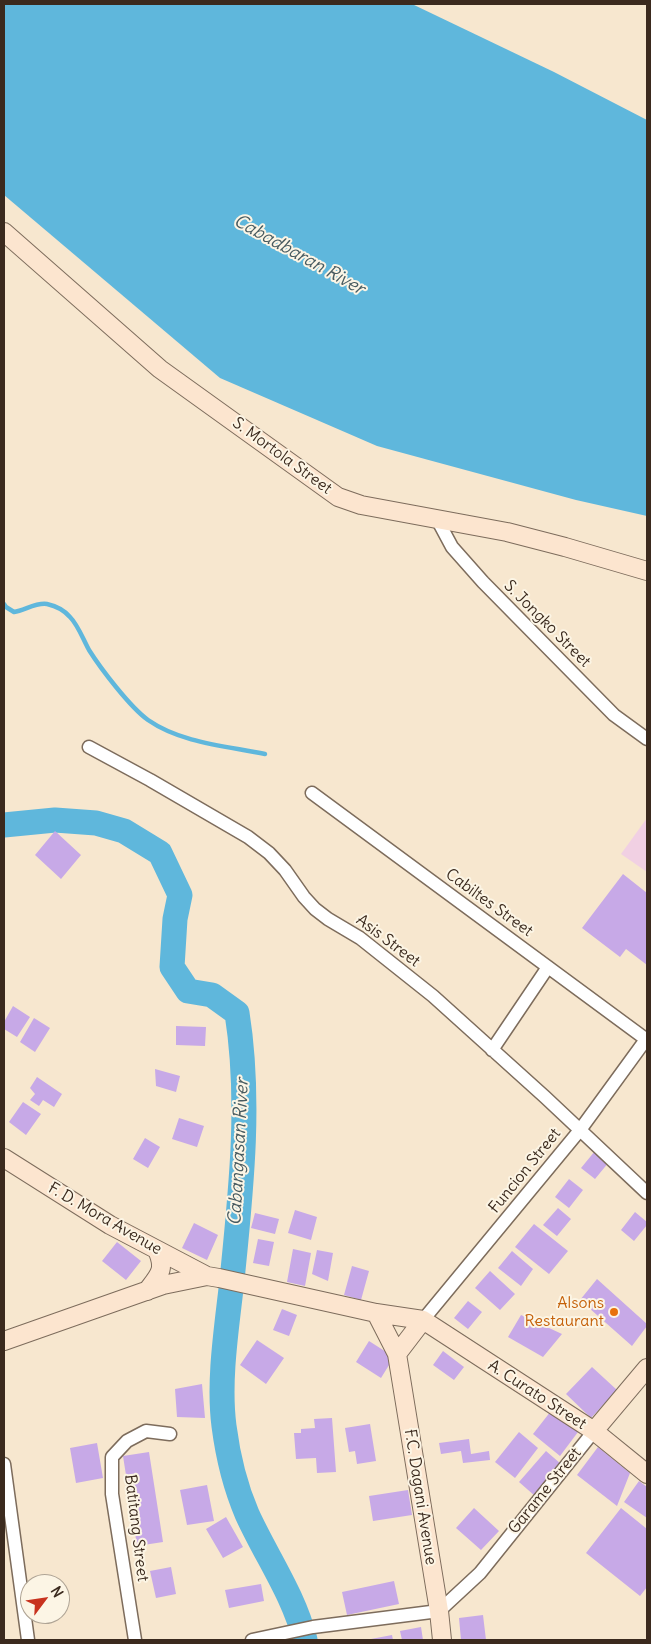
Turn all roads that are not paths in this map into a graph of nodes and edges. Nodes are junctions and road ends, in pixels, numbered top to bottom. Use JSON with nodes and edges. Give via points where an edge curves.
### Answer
{"nodes":[{"id":1,"x":4,"y":232,"type":"edge"},
{"id":2,"x":437,"y":519,"type":"junction"},
{"id":3,"x":647,"y":571,"type":"edge"},
{"id":4,"x":647,"y":739,"type":"edge"},
{"id":5,"x":89,"y":747,"type":"dead end"},
{"id":6,"x":312,"y":793,"type":"dead end"},
{"id":7,"x":548,"y":967,"type":"junction"},
{"id":8,"x":647,"y":1039,"type":"edge"},
{"id":9,"x":492,"y":1050,"type":"junction"},
{"id":10,"x":580,"y":1130,"type":"junction"},
{"id":11,"x":4,"y":1158,"type":"edge"},
{"id":12,"x":647,"y":1193,"type":"edge"},
{"id":13,"x":157,"y":1250,"type":"junction"},
{"id":14,"x":221,"y":1279,"type":"junction"},
{"id":15,"x":147,"y":1291,"type":"junction"},
{"id":16,"x":376,"y":1313,"type":"junction"},
{"id":17,"x":423,"y":1320,"type":"junction"},
{"id":18,"x":4,"y":1341,"type":"edge"},
{"id":19,"x":396,"y":1354,"type":"junction"},
{"id":20,"x":647,"y":1368,"type":"edge"},
{"id":21,"x":594,"y":1432,"type":"junction"},
{"id":22,"x":170,"y":1434,"type":"dead end"},
{"id":23,"x":4,"y":1464,"type":"edge"},
{"id":24,"x":647,"y":1474,"type":"edge"},
{"id":25,"x":439,"y":1611,"type":"junction"},
{"id":26,"x":28,"y":1640,"type":"edge"},
{"id":27,"x":135,"y":1640,"type":"edge"},
{"id":28,"x":252,"y":1640,"type":"edge"},
{"id":29,"x":442,"y":1640,"type":"edge"}],
"edges":[{"from":1,"to":2,"type":"street","name":"S. Mortola Street","via":[[160,369],[320,486],[361,505]]},
{"from":2,"to":3,"type":"street","name":"S. Mortola Street","via":[[507,532]]},
{"from":2,"to":4,"type":"street","name":"S. Jongko Street","via":[[452,547],[489,589],[614,715]]},
{"from":5,"to":9,"type":"street","name":"Asis Street","via":[[248,837],[269,853],[315,908],[360,938]]},
{"from":6,"to":7,"type":"street","name":"Cabiltes Street"},
{"from":7,"to":8,"type":"street","name":"Cabiltes Street"},
{"from":7,"to":9,"type":"street"},
{"from":8,"to":10,"type":"street","name":"Funcion Street"},
{"from":9,"to":10,"type":"street","name":"Asis Street"},
{"from":10,"to":12,"type":"street","name":"Asis Street"},
{"from":10,"to":17,"type":"street","name":"Funcion Street"},
{"from":11,"to":13,"type":"street","name":"F. D. Mora Avenue","via":[[110,1225]]},
{"from":13,"to":14,"type":"street","name":"F. D. Mora Avenue"},
{"from":13,"to":15,"type":"street","via":[[162,1271]]},
{"from":14,"to":15,"type":"street","via":[[163,1285]]},
{"from":14,"to":16,"type":"street"},
{"from":15,"to":18,"type":"street"},
{"from":16,"to":17,"type":"street"},
{"from":16,"to":19,"type":"street","name":"F.C. Dagani Avenue"},
{"from":17,"to":19,"type":"street"},
{"from":17,"to":21,"type":"street","name":"A. Curato Street"},
{"from":19,"to":25,"type":"street","name":"F.C. Dagani Avenue"},
{"from":20,"to":21,"type":"street","name":"Garame Street"},
{"from":21,"to":24,"type":"street","name":"A. Curato Street"},
{"from":21,"to":25,"type":"street","name":"Garame Street","via":[[480,1573]]},
{"from":22,"to":27,"type":"street","name":"Batitang Street","via":[[146,1431],[127,1441],[112,1457],[112,1494]]},
{"from":23,"to":26,"type":"street"},
{"from":25,"to":28,"type":"street","via":[[314,1627]]},
{"from":25,"to":29,"type":"street","name":"F.C. Dagani Avenue"}]}
